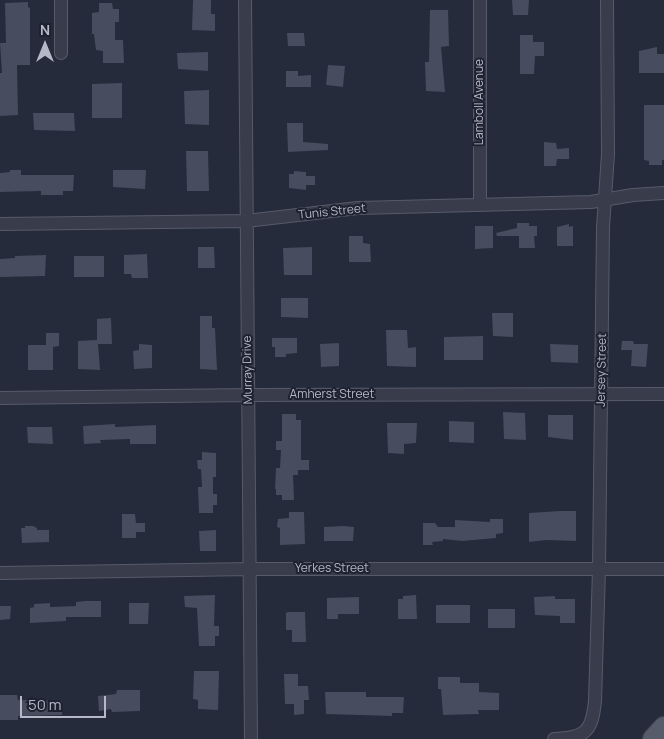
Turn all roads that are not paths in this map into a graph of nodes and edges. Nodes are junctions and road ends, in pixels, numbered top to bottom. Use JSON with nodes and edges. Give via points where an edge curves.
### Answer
{"nodes":[{"id":1,"x":61,"y":0,"type":"edge"},
{"id":2,"x":245,"y":0,"type":"edge"},
{"id":3,"x":480,"y":0,"type":"edge"},
{"id":4,"x":607,"y":0,"type":"edge"},
{"id":5,"x":61,"y":54,"type":"dead end"},
{"id":6,"x":664,"y":193,"type":"edge"},
{"id":7,"x":604,"y":199,"type":"junction"},
{"id":8,"x":480,"y":205,"type":"junction"},
{"id":9,"x":246,"y":221,"type":"junction"},
{"id":10,"x":0,"y":224,"type":"edge"},
{"id":11,"x":601,"y":394,"type":"junction"},
{"id":12,"x":664,"y":394,"type":"edge"},
{"id":13,"x":248,"y":395,"type":"junction"},
{"id":14,"x":0,"y":398,"type":"edge"},
{"id":15,"x":664,"y":568,"type":"edge"},
{"id":16,"x":250,"y":569,"type":"junction"},
{"id":17,"x":599,"y":569,"type":"junction"},
{"id":18,"x":0,"y":573,"type":"edge"},
{"id":19,"x":664,"y":727,"type":"edge"},
{"id":20,"x":251,"y":739,"type":"edge"},
{"id":21,"x":554,"y":739,"type":"edge"},
{"id":22,"x":653,"y":739,"type":"edge"}],
"edges":[{"from":1,"to":5,"type":"street"},
{"from":2,"to":9,"type":"street","name":"Murray Drive"},
{"from":3,"to":8,"type":"street","name":"Lamboll Avenue"},
{"from":4,"to":7,"type":"street","name":"Jersey Street","via":[[608,154]]},
{"from":6,"to":7,"type":"street","name":"Tunis Street"},
{"from":7,"to":8,"type":"street","name":"Tunis Street"},
{"from":7,"to":11,"type":"street","name":"Jersey Street"},
{"from":8,"to":9,"type":"street","name":"Tunis Street","via":[[358,208]]},
{"from":9,"to":10,"type":"street","name":"Tunis Street"},
{"from":9,"to":13,"type":"street","name":"Murray Drive"},
{"from":11,"to":12,"type":"street","name":"Amherst Street"},
{"from":11,"to":13,"type":"street","name":"Amherst Street"},
{"from":11,"to":17,"type":"street","name":"Jersey Street"},
{"from":13,"to":14,"type":"street","name":"Amherst Street"},
{"from":13,"to":16,"type":"street","name":"Murray Drive"},
{"from":15,"to":17,"type":"street","name":"Yerkes Street"},
{"from":16,"to":17,"type":"street","name":"Yerkes Street"},
{"from":16,"to":18,"type":"street","name":"Yerkes Street"},
{"from":16,"to":20,"type":"street","name":"Murray Drive"},
{"from":17,"to":21,"type":"street","name":"Jersey Street","via":[[594,709],[590,728],[580,735]]},
{"from":19,"to":22,"type":"main road"}]}
